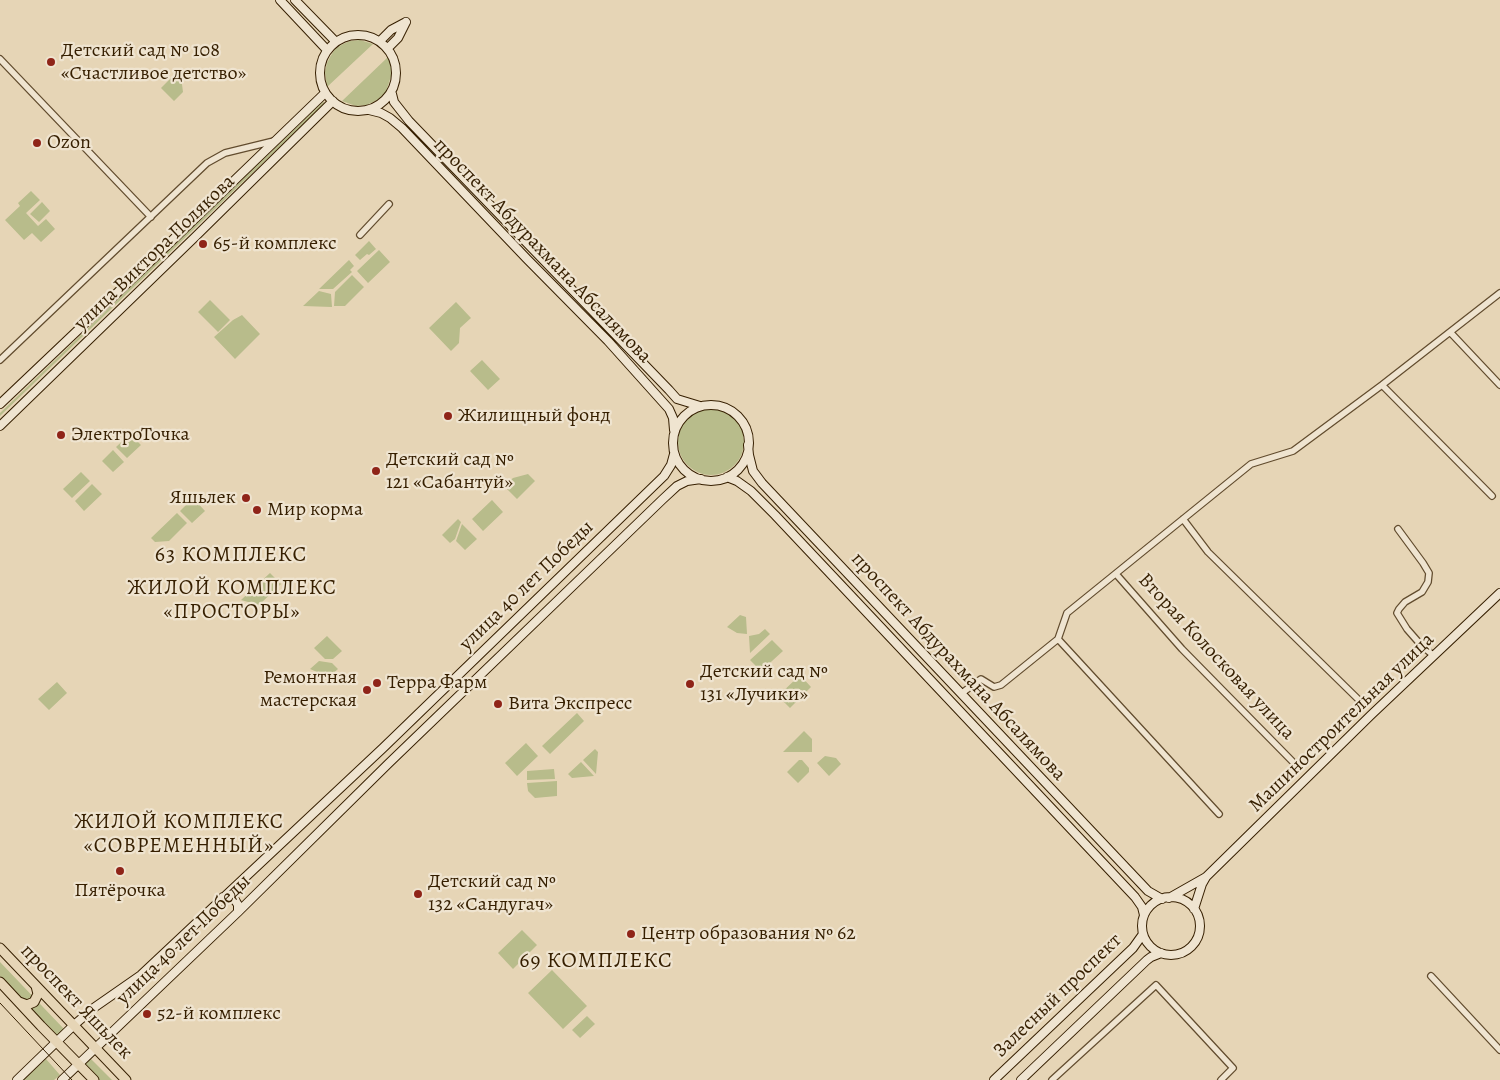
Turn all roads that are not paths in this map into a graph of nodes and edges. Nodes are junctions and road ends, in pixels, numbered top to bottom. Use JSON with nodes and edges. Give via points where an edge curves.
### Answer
{"nodes":[{"id":1,"x":280,"y":0,"type":"edge"},
{"id":2,"x":295,"y":0,"type":"edge"},
{"id":3,"x":335,"y":41,"type":"junction"},
{"id":4,"x":380,"y":41,"type":"junction"},
{"id":5,"x":388,"y":48,"type":"junction"},
{"id":6,"x":327,"y":50,"type":"junction"},
{"id":7,"x":0,"y":60,"type":"edge"},
{"id":8,"x":325,"y":93,"type":"junction"},
{"id":9,"x":392,"y":94,"type":"junction"},
{"id":10,"x":333,"y":101,"type":"junction"},
{"id":11,"x":369,"y":110,"type":"junction"},
{"id":12,"x":274,"y":142,"type":"junction"},
{"id":13,"x":389,"y":204,"type":"dead end"},
{"id":14,"x":151,"y":217,"type":"junction"},
{"id":15,"x":360,"y":235,"type":"dead end"},
{"id":16,"x":1500,"y":293,"type":"edge"},
{"id":17,"x":1450,"y":332,"type":"junction"},
{"id":18,"x":0,"y":360,"type":"edge"},
{"id":19,"x":1382,"y":385,"type":"junction"},
{"id":20,"x":1500,"y":385,"type":"edge"},
{"id":21,"x":0,"y":404,"type":"edge"},
{"id":22,"x":700,"y":406,"type":"junction"},
{"id":23,"x":0,"y":426,"type":"edge"},
{"id":24,"x":674,"y":430,"type":"junction"},
{"id":25,"x":748,"y":445,"type":"junction"},
{"id":26,"x":674,"y":454,"type":"junction"},
{"id":27,"x":727,"y":476,"type":"junction"},
{"id":28,"x":701,"y":479,"type":"junction"},
{"id":29,"x":1492,"y":496,"type":"dead end"},
{"id":30,"x":1183,"y":519,"type":"junction"},
{"id":31,"x":1398,"y":529,"type":"dead end"},
{"id":32,"x":1116,"y":574,"type":"junction"},
{"id":33,"x":1500,"y":593,"type":"edge"},
{"id":34,"x":1058,"y":639,"type":"junction"},
{"id":35,"x":1434,"y":656,"type":"junction"},
{"id":36,"x":962,"y":693,"type":"junction"},
{"id":37,"x":1360,"y":702,"type":"dead end"},
{"id":38,"x":1292,"y":761,"type":"dead end"},
{"id":39,"x":1219,"y":814,"type":"dead end"},
{"id":40,"x":1206,"y":877,"type":"junction"},
{"id":41,"x":223,"y":897,"type":"junction"},
{"id":42,"x":1165,"y":898,"type":"junction"},
{"id":43,"x":1194,"y":909,"type":"junction"},
{"id":44,"x":238,"y":912,"type":"junction"},
{"id":45,"x":1144,"y":915,"type":"junction"},
{"id":46,"x":1143,"y":934,"type":"junction"},
{"id":47,"x":0,"y":948,"type":"edge"},
{"id":48,"x":1161,"y":953,"type":"junction"},
{"id":49,"x":1431,"y":976,"type":"dead end"},
{"id":50,"x":0,"y":982,"type":"edge"},
{"id":51,"x":36,"y":986,"type":"junction"},
{"id":52,"x":19,"y":1002,"type":"junction"},
{"id":53,"x":74,"y":1025,"type":"junction"},
{"id":54,"x":56,"y":1041,"type":"junction"},
{"id":55,"x":96,"y":1048,"type":"junction"},
{"id":56,"x":1500,"y":1050,"type":"edge"},
{"id":57,"x":79,"y":1065,"type":"junction"},
{"id":58,"x":17,"y":1080,"type":"edge"},
{"id":59,"x":62,"y":1080,"type":"edge"},
{"id":60,"x":94,"y":1080,"type":"edge"},
{"id":61,"x":126,"y":1080,"type":"edge"},
{"id":62,"x":994,"y":1080,"type":"edge"},
{"id":63,"x":1021,"y":1080,"type":"edge"},
{"id":64,"x":1052,"y":1080,"type":"edge"},
{"id":65,"x":1221,"y":1080,"type":"edge"}],
"edges":[{"from":1,"to":6,"type":"street"},
{"from":2,"to":3,"type":"street"},
{"from":3,"to":4,"type":"street","via":[[350,35],[366,35]]},
{"from":3,"to":6,"type":"street"},
{"from":4,"to":5,"type":"street"},
{"from":4,"to":5,"type":"street","via":[[390,30],[406,22],[398,38]]},
{"from":5,"to":9,"type":"street","via":[[396,68]]},
{"from":6,"to":8,"type":"street","via":[[320,71]]},
{"from":7,"to":14,"type":"street"},
{"from":8,"to":10,"type":"street"},
{"from":8,"to":12,"type":"street","name":"улица Виктора Полякова"},
{"from":9,"to":11,"type":"street"},
{"from":9,"to":22,"type":"street","name":"проспект Абдурахмана Абсалямова","via":[[397,107],[409,121],[669,390],[678,399]]},
{"from":10,"to":11,"type":"street","via":[[347,110]]},
{"from":10,"to":23,"type":"street","name":"улица Виктора Полякова"},
{"from":11,"to":24,"type":"street","name":"проспект Абдурахмана Абсалямова","via":[[381,113],[402,128],[608,340],[669,409]]},
{"from":12,"to":14,"type":"street","via":[[225,153],[211,160]]},
{"from":12,"to":21,"type":"street","name":"улица Виктора Полякова"},
{"from":13,"to":15,"type":"street"},
{"from":14,"to":18,"type":"street"},
{"from":16,"to":17,"type":"street"},
{"from":17,"to":19,"type":"street"},
{"from":17,"to":20,"type":"street"},
{"from":19,"to":29,"type":"street"},
{"from":19,"to":30,"type":"street","via":[[1293,451],[1251,464]]},
{"from":22,"to":24,"type":"street","via":[[681,419]]},
{"from":22,"to":25,"type":"street","via":[[712,405],[734,412],[748,432]]},
{"from":24,"to":26,"type":"street"},
{"from":25,"to":27,"type":"street","via":[[744,461]]},
{"from":25,"to":36,"type":"street","name":"проспект Абдурахмана Абсалямова","via":[[753,471],[762,483]]},
{"from":26,"to":28,"type":"street","via":[[684,470]]},
{"from":26,"to":41,"type":"street","name":"улица 40 лет Победы","via":[[664,476],[383,748]]},
{"from":27,"to":28,"type":"street","via":[[718,480]]},
{"from":27,"to":45,"type":"street","name":"проспект Абдурахмана Абсалямова","via":[[751,491],[775,515],[1135,897]]},
{"from":28,"to":44,"type":"street","name":"улица 40 лет Победы","via":[[677,486],[663,499]]},
{"from":30,"to":32,"type":"street"},
{"from":30,"to":37,"type":"street","via":[[1208,552]]},
{"from":31,"to":35,"type":"street","via":[[1429,573],[1422,592],[1406,602],[1397,613],[1407,629]]},
{"from":32,"to":34,"type":"street","via":[[1067,613]]},
{"from":32,"to":38,"type":"street","name":"Вторая Колосковая улица","via":[[1182,649]]},
{"from":33,"to":35,"type":"street","name":"Машиностроительная улица"},
{"from":34,"to":36,"type":"street","via":[[1001,685],[994,686],[981,679]]},
{"from":34,"to":39,"type":"street"},
{"from":35,"to":40,"type":"street","name":"Машиностроительная улица"},
{"from":36,"to":42,"type":"street","name":"проспект Абдурахмана Абсалямова","via":[[1148,891]]},
{"from":40,"to":42,"type":"street","name":"Машиностроительная улица"},
{"from":40,"to":43,"type":"street","name":"Машиностроительная улица"},
{"from":41,"to":44,"type":"street","via":[[234,900]]},
{"from":41,"to":53,"type":"street","name":"улица 40 лет Победы","via":[[141,975]]},
{"from":42,"to":43,"type":"street","via":[[1182,900]]},
{"from":42,"to":45,"type":"street","via":[[1155,902]]},
{"from":43,"to":48,"type":"street","via":[[1200,925],[1195,942],[1180,954]]},
{"from":44,"to":55,"type":"street","name":"улица 40 лет Победы"},
{"from":45,"to":46,"type":"street"},
{"from":46,"to":48,"type":"street","via":[[1153,949]]},
{"from":46,"to":62,"type":"street","name":"Залесный проспект","via":[[1133,948]]},
{"from":47,"to":51,"type":"main road","name":"проспект Яшьлек"},
{"from":48,"to":63,"type":"street","name":"Залесный проспект","via":[[1147,960]]},
{"from":49,"to":56,"type":"street"},
{"from":50,"to":52,"type":"main road","name":"проспект Яшьлек"},
{"from":51,"to":52,"type":"main road","via":[[38,994],[34,1002],[27,1005]]},
{"from":51,"to":53,"type":"main road","name":"проспект Яшьлек"},
{"from":52,"to":54,"type":"main road","name":"проспект Яшьлек"},
{"from":53,"to":54,"type":"street","name":"улица 40 лет Победы"},
{"from":53,"to":55,"type":"main road","name":"проспект Яшьлек"},
{"from":54,"to":57,"type":"main road","name":"проспект Яшьлек"},
{"from":54,"to":58,"type":"street","name":"улица 40 лет Победы"},
{"from":55,"to":57,"type":"street","name":"улица 40 лет Победы"},
{"from":55,"to":61,"type":"main road","name":"проспект Яшьлек"},
{"from":57,"to":59,"type":"street","name":"улица 40 лет Победы"},
{"from":57,"to":60,"type":"main road","name":"проспект Яшьлек"},
{"from":64,"to":65,"type":"street","via":[[1156,985],[1233,1068]]}]}
